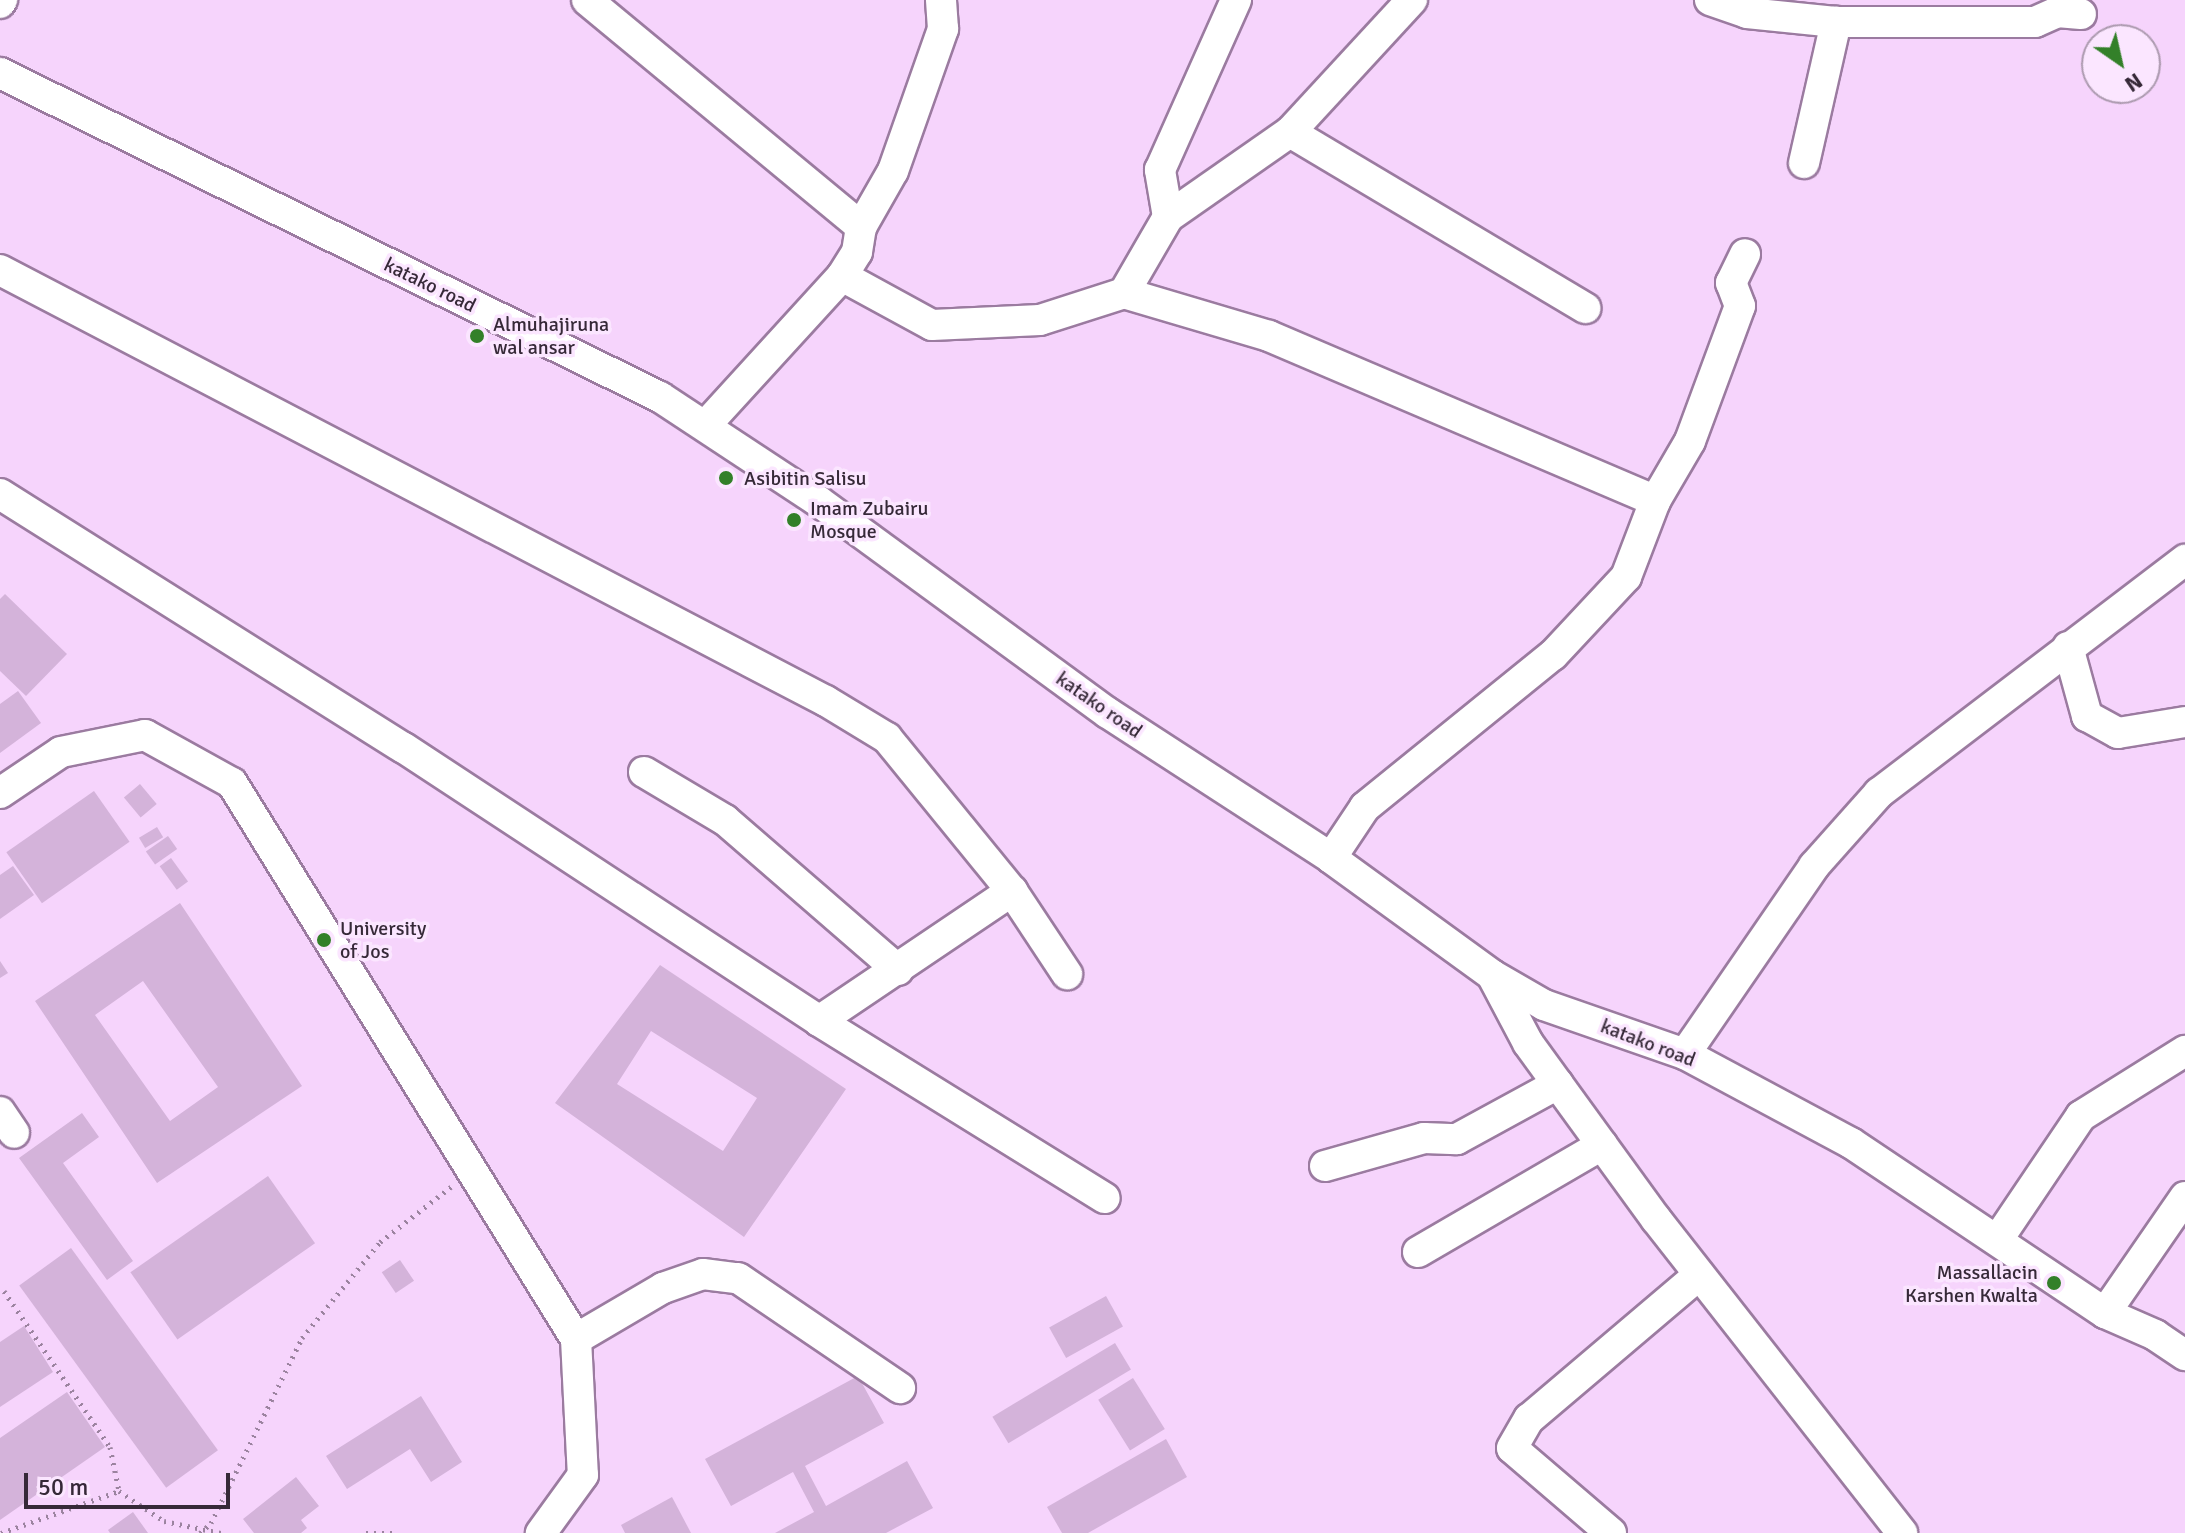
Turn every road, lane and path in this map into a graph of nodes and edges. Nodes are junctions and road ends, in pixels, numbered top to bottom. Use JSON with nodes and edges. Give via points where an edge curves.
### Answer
{"nodes":[{"id":1,"x":587,"y":0,"type":"edge"},
{"id":2,"x":941,"y":0,"type":"edge"},
{"id":3,"x":1236,"y":0,"type":"edge"},
{"id":4,"x":1412,"y":0,"type":"edge"},
{"id":5,"x":1710,"y":0,"type":"edge"},
{"id":6,"x":2081,"y":14,"type":"dead end"},
{"id":7,"x":1847,"y":15,"type":"edge"},
{"id":8,"x":0,"y":73,"type":"edge"},
{"id":9,"x":1290,"y":132,"type":"junction"},
{"id":10,"x":1804,"y":163,"type":"dead end"},
{"id":11,"x":1168,"y":217,"type":"junction"},
{"id":12,"x":861,"y":227,"type":"junction"},
{"id":13,"x":1745,"y":254,"type":"dead end"},
{"id":14,"x":0,"y":270,"type":"edge"},
{"id":15,"x":842,"y":276,"type":"junction"},
{"id":16,"x":1124,"y":293,"type":"junction"},
{"id":17,"x":1585,"y":308,"type":"dead end"},
{"id":18,"x":705,"y":426,"type":"junction"},
{"id":19,"x":0,"y":494,"type":"edge"},
{"id":20,"x":1655,"y":501,"type":"junction"},
{"id":21,"x":2185,"y":560,"type":"edge"},
{"id":22,"x":2068,"y":647,"type":"junction"},
{"id":23,"x":2185,"y":722,"type":"edge"},
{"id":24,"x":644,"y":772,"type":"dead end"},
{"id":25,"x":0,"y":793,"type":"edge"},
{"id":26,"x":1331,"y":858,"type":"junction"},
{"id":27,"x":1012,"y":891,"type":"junction"},
{"id":28,"x":898,"y":970,"type":"junction"},
{"id":29,"x":1067,"y":974,"type":"dead end"},
{"id":30,"x":1492,"y":975,"type":"junction"},
{"id":31,"x":819,"y":1021,"type":"junction"},
{"id":32,"x":2185,"y":1051,"type":"edge"},
{"id":33,"x":1685,"y":1054,"type":"junction"},
{"id":34,"x":1558,"y":1084,"type":"junction"},
{"id":35,"x":1602,"y":1145,"type":"junction"},
{"id":36,"x":1325,"y":1166,"type":"dead end"},
{"id":37,"x":472,"y":1171,"type":"junction"},
{"id":38,"x":2185,"y":1197,"type":"edge"},
{"id":39,"x":1105,"y":1198,"type":"dead end"},
{"id":40,"x":1998,"y":1239,"type":"junction"},
{"id":41,"x":1418,"y":1252,"type":"dead end"},
{"id":42,"x":1699,"y":1275,"type":"junction"},
{"id":43,"x":4,"y":1291,"type":"dead end"},
{"id":44,"x":2105,"y":1313,"type":"junction"},
{"id":45,"x":576,"y":1339,"type":"junction"},
{"id":46,"x":2185,"y":1355,"type":"edge"},
{"id":47,"x":900,"y":1388,"type":"dead end"},
{"id":48,"x":119,"y":1491,"type":"junction"},
{"id":49,"x":206,"y":1528,"type":"junction"},
{"id":50,"x":1,"y":1533,"type":"edge"},
{"id":51,"x":200,"y":1533,"type":"edge"},
{"id":52,"x":221,"y":1533,"type":"edge"},
{"id":53,"x":366,"y":1533,"type":"edge"},
{"id":54,"x":393,"y":1533,"type":"edge"},
{"id":55,"x":541,"y":1533,"type":"edge"},
{"id":56,"x":1611,"y":1533,"type":"edge"},
{"id":57,"x":1902,"y":1533,"type":"edge"}],
"edges":[{"from":1,"to":12,"type":"street"},
{"from":2,"to":12,"type":"street","via":[[943,29],[903,143]]},
{"from":3,"to":11,"type":"street","via":[[1160,170]]},
{"from":4,"to":9,"type":"street"},
{"from":5,"to":7,"type":"street","via":[[1747,13]]},
{"from":6,"to":7,"type":"street","via":[[2057,12],[2035,22]]},
{"from":7,"to":10,"type":"street"},
{"from":8,"to":18,"type":"street","name":"katako road","via":[[660,397]]},
{"from":9,"to":11,"type":"street"},
{"from":9,"to":17,"type":"street"},
{"from":11,"to":16,"type":"street"},
{"from":12,"to":15,"type":"street","via":[[857,252]]},
{"from":13,"to":20,"type":"street","via":[[1731,283],[1740,306],[1690,441]]},
{"from":14,"to":27,"type":"street","via":[[826,701],[887,738]]},
{"from":15,"to":16,"type":"street","via":[[932,325],[1040,320]]},
{"from":15,"to":18,"type":"street"},
{"from":16,"to":20,"type":"street","via":[[1269,336]]},
{"from":18,"to":26,"type":"street","name":"katako road","via":[[818,501],[1108,713]]},
{"from":19,"to":31,"type":"street","via":[[404,748]]},
{"from":20,"to":26,"type":"street","via":[[1626,577],[1553,655],[1365,807]]},
{"from":21,"to":22,"type":"street"},
{"from":22,"to":23,"type":"street","via":[[2087,716],[2118,733]]},
{"from":22,"to":33,"type":"street","via":[[1879,793],[1814,866]]},
{"from":24,"to":28,"type":"street","via":[[725,820]]},
{"from":25,"to":37,"type":"street","via":[[61,752],[145,735],[232,783]]},
{"from":26,"to":30,"type":"street","name":"katako road"},
{"from":27,"to":28,"type":"street"},
{"from":27,"to":29,"type":"street"},
{"from":28,"to":31,"type":"street"},
{"from":30,"to":33,"type":"street","name":"katako road","via":[[1544,1005]]},
{"from":30,"to":34,"type":"street","via":[[1528,1043]]},
{"from":31,"to":39,"type":"street"},
{"from":32,"to":40,"type":"street","via":[[2081,1116]]},
{"from":33,"to":40,"type":"street","name":"katako road","via":[[1851,1143]]},
{"from":34,"to":35,"type":"street"},
{"from":34,"to":36,"type":"street","via":[[1457,1139],[1424,1138]]},
{"from":35,"to":41,"type":"street"},
{"from":35,"to":42,"type":"street"},
{"from":37,"to":45,"type":"street"},
{"from":37,"to":49,"type":"path","via":[[380,1242],[302,1338]]},
{"from":38,"to":44,"type":"street"},
{"from":40,"to":44,"type":"street","name":"katako road"},
{"from":42,"to":56,"type":"street","via":[[1529,1419],[1512,1448],[1535,1474]]},
{"from":42,"to":57,"type":"street"},
{"from":43,"to":48,"type":"path","via":[[110,1447]]},
{"from":44,"to":46,"type":"street","name":"katako road"},
{"from":45,"to":47,"type":"street","via":[[663,1288],[703,1274],[738,1278]]},
{"from":45,"to":55,"type":"street","via":[[583,1475]]},
{"from":48,"to":49,"type":"path","via":[[164,1521]]},
{"from":48,"to":50,"type":"path"},
{"from":49,"to":51,"type":"path"},
{"from":49,"to":52,"type":"path"},
{"from":53,"to":54,"type":"path"}]}
